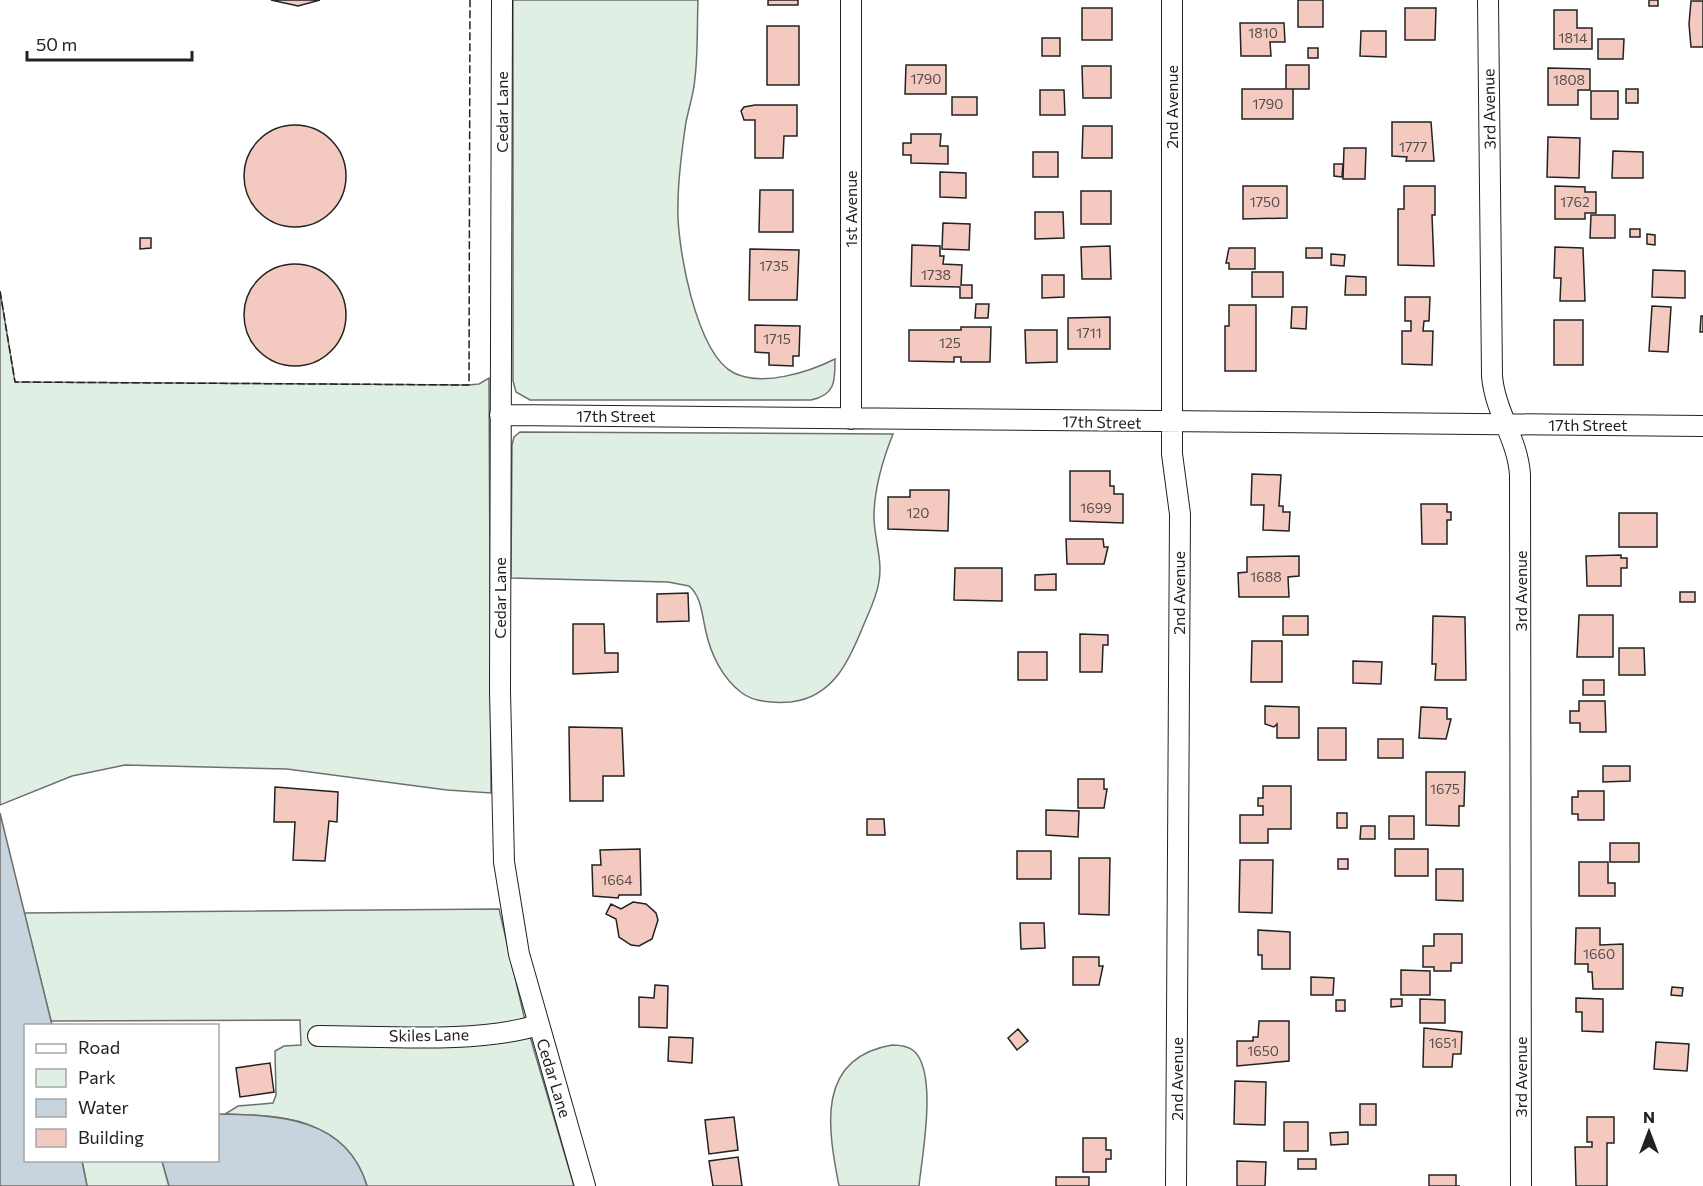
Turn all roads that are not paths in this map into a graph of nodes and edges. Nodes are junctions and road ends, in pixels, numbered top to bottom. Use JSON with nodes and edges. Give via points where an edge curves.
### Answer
{"nodes":[{"id":1,"x":502,"y":0,"type":"edge"},
{"id":2,"x":851,"y":0,"type":"edge"},
{"id":3,"x":1172,"y":0,"type":"edge"},
{"id":4,"x":1488,"y":0,"type":"edge"},
{"id":5,"x":500,"y":415,"type":"junction"},
{"id":6,"x":851,"y":418,"type":"junction"},
{"id":7,"x":1172,"y":423,"type":"junction"},
{"id":8,"x":1505,"y":425,"type":"junction"},
{"id":9,"x":1703,"y":426,"type":"edge"},
{"id":10,"x":538,"y":1025,"type":"junction"},
{"id":11,"x":318,"y":1036,"type":"dead end"},
{"id":12,"x":585,"y":1186,"type":"edge"},
{"id":13,"x":1176,"y":1186,"type":"edge"},
{"id":14,"x":1521,"y":1186,"type":"edge"}],
"edges":[{"from":1,"to":5,"type":"street","name":"Cedar Lane"},
{"from":2,"to":6,"type":"street","name":"1st Avenue"},
{"from":3,"to":7,"type":"street","name":"2nd Avenue"},
{"from":4,"to":8,"type":"street","name":"3rd Avenue","via":[[1492,376]]},
{"from":5,"to":6,"type":"street","name":"17th Street"},
{"from":5,"to":10,"type":"street","name":"Cedar Lane","via":[[502,831],[515,933]]},
{"from":6,"to":7,"type":"street","name":"17th Street"},
{"from":7,"to":8,"type":"street","name":"17th Street"},
{"from":7,"to":13,"type":"street","name":"2nd Avenue","via":[[1180,514]]},
{"from":8,"to":9,"type":"street","name":"17th Street"},
{"from":8,"to":14,"type":"street","name":"3rd Avenue","via":[[1516,450],[1520,475]]},
{"from":10,"to":11,"type":"street","name":"Skiles Lane","via":[[486,1034]]},
{"from":10,"to":12,"type":"street","name":"Cedar Lane"}]}
